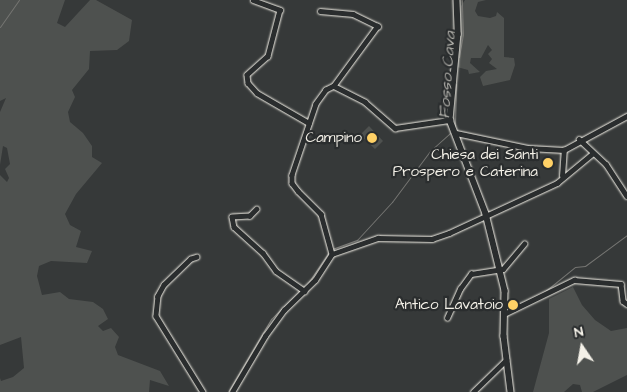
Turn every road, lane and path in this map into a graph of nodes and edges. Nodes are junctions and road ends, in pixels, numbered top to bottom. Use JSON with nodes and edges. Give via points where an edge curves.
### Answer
{"nodes":[{"id":1,"x":253,"y":0,"type":"edge"},
{"id":2,"x":457,"y":0,"type":"edge"},
{"id":3,"x":320,"y":11,"type":"dead end"},
{"id":4,"x":334,"y":86,"type":"junction"},
{"id":5,"x":627,"y":116,"type":"edge"},
{"id":6,"x":309,"y":123,"type":"junction"},
{"id":7,"x":453,"y":128,"type":"junction"},
{"id":8,"x":579,"y":139,"type":"junction"},
{"id":9,"x":564,"y":150,"type":"junction"},
{"id":10,"x":592,"y":154,"type":"junction"},
{"id":11,"x":562,"y":176,"type":"junction"},
{"id":12,"x":627,"y":196,"type":"edge"},
{"id":13,"x":257,"y":209,"type":"dead end"},
{"id":14,"x":486,"y":214,"type":"junction"},
{"id":15,"x":524,"y":244,"type":"dead end"},
{"id":16,"x":331,"y":251,"type":"junction"},
{"id":17,"x":197,"y":257,"type":"dead end"},
{"id":18,"x":501,"y":270,"type":"junction"},
{"id":19,"x":304,"y":290,"type":"junction"},
{"id":20,"x":627,"y":304,"type":"edge"},
{"id":21,"x":506,"y":313,"type":"junction"},
{"id":22,"x":447,"y":318,"type":"dead end"},
{"id":23,"x":506,"y":360,"type":"junction"},
{"id":24,"x":203,"y":392,"type":"edge"},
{"id":25,"x":232,"y":392,"type":"edge"},
{"id":26,"x":474,"y":392,"type":"edge"},
{"id":27,"x":511,"y":392,"type":"edge"}],
"edges":[{"from":1,"to":6,"type":"street","via":[[280,10],[268,56],[247,75],[248,84],[257,93]]},
{"from":2,"to":7,"type":"street"},
{"from":3,"to":4,"type":"street","via":[[353,14],[378,26]]},
{"from":4,"to":6,"type":"street","via":[[326,90],[316,104]]},
{"from":4,"to":7,"type":"street","via":[[365,102],[396,128]]},
{"from":5,"to":8,"type":"street"},
{"from":6,"to":16,"type":"street","via":[[292,178],[298,191],[321,214]]},
{"from":7,"to":9,"type":"street","via":[[528,148]]},
{"from":7,"to":14,"type":"street"},
{"from":8,"to":9,"type":"street"},
{"from":8,"to":10,"type":"street"},
{"from":9,"to":11,"type":"street"},
{"from":10,"to":11,"type":"street"},
{"from":10,"to":12,"type":"street","via":[[606,164]]},
{"from":11,"to":14,"type":"street","via":[[553,186]]},
{"from":13,"to":19,"type":"street","via":[[250,216],[232,217],[234,227],[263,253],[276,271]]},
{"from":14,"to":16,"type":"street","via":[[432,239],[378,238]]},
{"from":14,"to":18,"type":"street"},
{"from":15,"to":18,"type":"street"},
{"from":16,"to":19,"type":"street"},
{"from":17,"to":24,"type":"street","via":[[193,257],[164,286],[158,296],[156,316]]},
{"from":18,"to":21,"type":"street"},
{"from":18,"to":22,"type":"street","via":[[471,274]]},
{"from":19,"to":25,"type":"street","via":[[265,336]]},
{"from":20,"to":21,"type":"street","via":[[623,301],[621,284],[574,280]]},
{"from":21,"to":23,"type":"street"},
{"from":23,"to":26,"type":"street"},
{"from":23,"to":27,"type":"street"}]}
